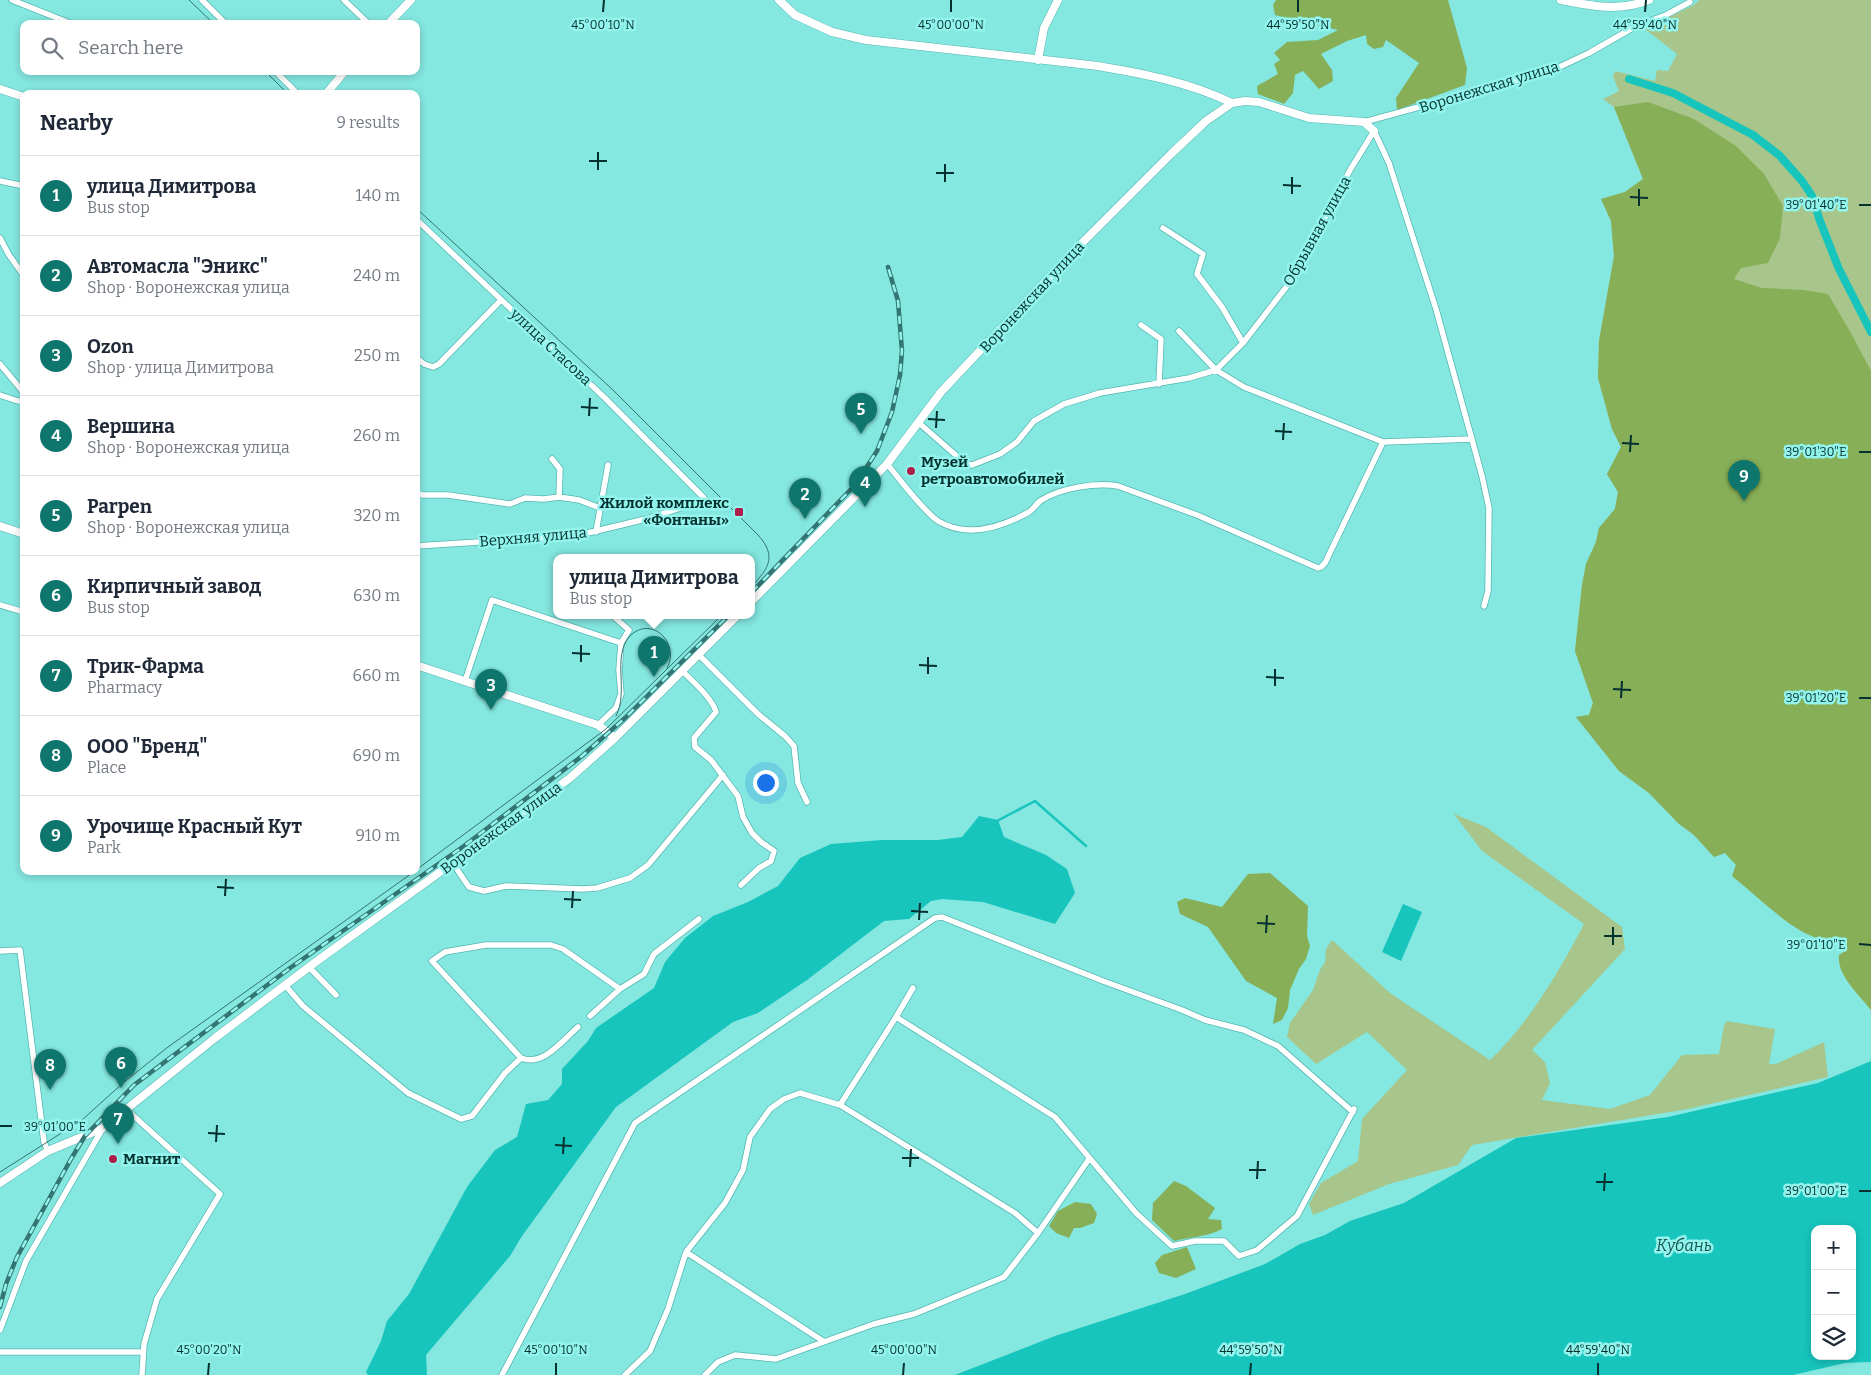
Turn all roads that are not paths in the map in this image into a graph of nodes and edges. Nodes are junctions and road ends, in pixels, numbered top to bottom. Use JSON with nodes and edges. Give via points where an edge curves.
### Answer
{"nodes":[{"id":1,"x":12,"y":0,"type":"edge"},
{"id":2,"x":202,"y":0,"type":"edge"},
{"id":3,"x":344,"y":0,"type":"edge"},
{"id":4,"x":411,"y":0,"type":"edge"},
{"id":5,"x":779,"y":0,"type":"edge"},
{"id":6,"x":1058,"y":0,"type":"edge"},
{"id":7,"x":1561,"y":0,"type":"edge"},
{"id":8,"x":1649,"y":0,"type":"edge"},
{"id":9,"x":1690,"y":2,"type":"dead end"},
{"id":10,"x":62,"y":20,"type":"edge"},
{"id":11,"x":222,"y":20,"type":"edge"},
{"id":12,"x":364,"y":20,"type":"edge"},
{"id":13,"x":392,"y":20,"type":"edge"},
{"id":14,"x":1038,"y":60,"type":"junction"},
{"id":15,"x":279,"y":75,"type":"edge"},
{"id":16,"x":342,"y":75,"type":"edge"},
{"id":17,"x":0,"y":89,"type":"edge"},
{"id":18,"x":294,"y":90,"type":"edge"},
{"id":19,"x":329,"y":90,"type":"edge"},
{"id":20,"x":20,"y":96,"type":"edge"},
{"id":21,"x":1232,"y":104,"type":"junction"},
{"id":22,"x":1364,"y":122,"type":"junction"},
{"id":23,"x":1374,"y":131,"type":"junction"},
{"id":24,"x":0,"y":181,"type":"edge"},
{"id":25,"x":20,"y":185,"type":"edge"},
{"id":26,"x":420,"y":223,"type":"edge"},
{"id":27,"x":1163,"y":228,"type":"dead end"},
{"id":28,"x":0,"y":238,"type":"edge"},
{"id":29,"x":20,"y":270,"type":"edge"},
{"id":30,"x":501,"y":300,"type":"junction"},
{"id":31,"x":1141,"y":325,"type":"dead end"},
{"id":32,"x":1179,"y":331,"type":"dead end"},
{"id":33,"x":1243,"y":343,"type":"junction"},
{"id":34,"x":420,"y":360,"type":"edge"},
{"id":35,"x":0,"y":364,"type":"edge"},
{"id":36,"x":1216,"y":370,"type":"junction"},
{"id":37,"x":1159,"y":384,"type":"junction"},
{"id":38,"x":20,"y":388,"type":"edge"},
{"id":39,"x":0,"y":395,"type":"edge"},
{"id":40,"x":20,"y":401,"type":"edge"},
{"id":41,"x":918,"y":423,"type":"junction"},
{"id":42,"x":1472,"y":438,"type":"junction"},
{"id":43,"x":1383,"y":442,"type":"junction"},
{"id":44,"x":552,"y":459,"type":"dead end"},
{"id":45,"x":887,"y":464,"type":"junction"},
{"id":46,"x":608,"y":465,"type":"dead end"},
{"id":47,"x":420,"y":493,"type":"edge"},
{"id":48,"x":560,"y":497,"type":"junction"},
{"id":49,"x":704,"y":498,"type":"joint"},
{"id":50,"x":600,"y":508,"type":"junction"},
{"id":51,"x":0,"y":526,"type":"edge"},
{"id":52,"x":596,"y":532,"type":"junction"},
{"id":53,"x":20,"y":533,"type":"edge"},
{"id":54,"x":420,"y":546,"type":"edge"},
{"id":55,"x":755,"y":598,"type":"edge"},
{"id":56,"x":0,"y":605,"type":"edge"},
{"id":57,"x":1484,"y":606,"type":"dead end"},
{"id":58,"x":20,"y":611,"type":"edge"},
{"id":59,"x":616,"y":619,"type":"edge"},
{"id":60,"x":734,"y":619,"type":"edge"},
{"id":61,"x":621,"y":643,"type":"junction"},
{"id":62,"x":698,"y":654,"type":"junction"},
{"id":63,"x":420,"y":666,"type":"edge"},
{"id":64,"x":682,"y":671,"type":"junction"},
{"id":65,"x":465,"y":681,"type":"junction"},
{"id":66,"x":598,"y":725,"type":"junction"},
{"id":67,"x":615,"y":738,"type":"junction"},
{"id":68,"x":723,"y":775,"type":"junction"},
{"id":69,"x":806,"y":802,"type":"dead end"},
{"id":70,"x":452,"y":862,"type":"junction"},
{"id":71,"x":741,"y":886,"type":"dead end"},
{"id":72,"x":699,"y":919,"type":"dead end"},
{"id":73,"x":0,"y":952,"type":"edge"},
{"id":74,"x":309,"y":966,"type":"junction"},
{"id":75,"x":285,"y":985,"type":"junction"},
{"id":76,"x":913,"y":988,"type":"dead end"},
{"id":77,"x":620,"y":989,"type":"junction"},
{"id":78,"x":336,"y":995,"type":"dead end"},
{"id":79,"x":590,"y":1016,"type":"dead end"},
{"id":80,"x":896,"y":1017,"type":"junction"},
{"id":81,"x":578,"y":1027,"type":"dead end"},
{"id":82,"x":521,"y":1058,"type":"junction"},
{"id":83,"x":840,"y":1105,"type":"junction"},
{"id":84,"x":126,"y":1110,"type":"junction"},
{"id":85,"x":103,"y":1128,"type":"junction"},
{"id":86,"x":48,"y":1151,"type":"junction"},
{"id":87,"x":1089,"y":1159,"type":"junction"},
{"id":88,"x":0,"y":1183,"type":"edge"},
{"id":89,"x":1038,"y":1233,"type":"junction"},
{"id":90,"x":686,"y":1252,"type":"junction"},
{"id":91,"x":0,"y":1330,"type":"edge"},
{"id":92,"x":823,"y":1341,"type":"junction"},
{"id":93,"x":0,"y":1352,"type":"edge"},
{"id":94,"x":143,"y":1352,"type":"junction"},
{"id":95,"x":142,"y":1375,"type":"edge"},
{"id":96,"x":502,"y":1375,"type":"edge"},
{"id":97,"x":625,"y":1375,"type":"edge"},
{"id":98,"x":705,"y":1375,"type":"edge"}],
"edges":[{"from":1,"to":10,"type":"street"},
{"from":2,"to":11,"type":"street"},
{"from":3,"to":12,"type":"street"},
{"from":4,"to":13,"type":"street"},
{"from":5,"to":14,"type":"street","via":[[795,16],[832,32],[866,40]]},
{"from":6,"to":14,"type":"street","via":[[1044,28]]},
{"from":7,"to":8,"type":"street","via":[[1621,8]]},
{"from":9,"to":22,"type":"street","name":"Воронежская улица","via":[[1636,26],[1551,71]]},
{"from":14,"to":21,"type":"street","via":[[1098,66],[1170,80]]},
{"from":15,"to":18,"type":"street"},
{"from":16,"to":19,"type":"street"},
{"from":17,"to":20,"type":"street"},
{"from":21,"to":22,"type":"street","name":"Воронежская улица","via":[[1245,101],[1309,118]]},
{"from":21,"to":41,"type":"street","name":"Воронежская улица","via":[[1206,121],[1070,255],[941,392]]},
{"from":22,"to":23,"type":"street"},
{"from":23,"to":33,"type":"street","name":"Обрывная улица","via":[[1294,277]]},
{"from":23,"to":42,"type":"street","via":[[1392,171],[1436,309]]},
{"from":24,"to":25,"type":"street"},
{"from":26,"to":30,"type":"street","name":"улица Стасова"},
{"from":27,"to":33,"type":"street","via":[[1203,254],[1197,274]]},
{"from":28,"to":29,"type":"street"},
{"from":30,"to":34,"type":"street","via":[[439,364],[433,367]]},
{"from":30,"to":49,"type":"street","name":"улица Стасова"},
{"from":31,"to":37,"type":"street","via":[[1162,339]]},
{"from":32,"to":36,"type":"street"},
{"from":33,"to":36,"type":"street","name":"Обрывная улица"},
{"from":35,"to":38,"type":"street"},
{"from":36,"to":37,"type":"street","name":"Обрывная улица"},
{"from":36,"to":43,"type":"street","via":[[1244,387]]},
{"from":37,"to":41,"type":"street","name":"Обрывная улица","via":[[1100,393],[1064,404],[1034,420],[1017,442],[1000,454],[972,465],[966,464]]},
{"from":39,"to":40,"type":"street"},
{"from":41,"to":45,"type":"street","name":"Воронежская улица"},
{"from":42,"to":43,"type":"street"},
{"from":42,"to":57,"type":"street","via":[[1489,508],[1488,591]]},
{"from":43,"to":45,"type":"street","via":[[1325,563],[1318,568],[1197,515],[1105,484],[1092,484],[1054,494],[1040,501],[1031,511],[995,526],[960,530],[937,521]]},
{"from":44,"to":48,"type":"street","via":[[560,469]]},
{"from":45,"to":55,"type":"street","name":"Воронежская улица"},
{"from":46,"to":50,"type":"street"},
{"from":47,"to":48,"type":"street","via":[[510,504],[525,498]]},
{"from":48,"to":50,"type":"street"},
{"from":49,"to":52,"type":"street","name":"Верхняя улица","via":[[646,519]]},
{"from":50,"to":52,"type":"street"},
{"from":51,"to":53,"type":"street"},
{"from":52,"to":54,"type":"street","name":"Верхняя улица","via":[[539,540]]},
{"from":56,"to":58,"type":"street"},
{"from":59,"to":61,"type":"street","via":[[629,630]]},
{"from":60,"to":62,"type":"street","name":"Воронежская улица"},
{"from":61,"to":65,"type":"street","via":[[492,600]]},
{"from":61,"to":66,"type":"street","via":[[618,670],[621,694],[616,708]]},
{"from":62,"to":64,"type":"street","name":"Воронежская улица"},
{"from":62,"to":69,"type":"street","via":[[794,746],[798,783]]},
{"from":63,"to":65,"type":"street"},
{"from":64,"to":67,"type":"street","name":"Воронежская улица"},
{"from":64,"to":68,"type":"street","via":[[715,707],[716,712],[694,738],[695,748]]},
{"from":65,"to":66,"type":"street"},
{"from":66,"to":67,"type":"street"},
{"from":67,"to":70,"type":"street","name":"Воронежская улица","via":[[570,778]]},
{"from":68,"to":70,"type":"street","via":[[648,865],[630,878],[590,888],[506,886],[484,891],[469,888]]},
{"from":68,"to":71,"type":"street","via":[[738,796],[752,833],[774,851],[771,862],[759,868]]},
{"from":70,"to":74,"type":"street","name":"Воронежская улица"},
{"from":72,"to":77,"type":"street","via":[[654,954],[644,974]]},
{"from":73,"to":86,"type":"street","via":[[20,950],[44,1142]]},
{"from":74,"to":75,"type":"street","name":"Воронежская улица"},
{"from":74,"to":78,"type":"street"},
{"from":75,"to":82,"type":"street","via":[[303,1006],[408,1093],[461,1119],[472,1116],[505,1073]]},
{"from":75,"to":84,"type":"street","name":"Воронежская улица"},
{"from":76,"to":80,"type":"street"},
{"from":77,"to":79,"type":"street"},
{"from":77,"to":82,"type":"street","via":[[551,944],[486,945],[445,952],[432,961]]},
{"from":80,"to":83,"type":"street"},
{"from":80,"to":87,"type":"street","via":[[1055,1117]]},
{"from":81,"to":82,"type":"street","via":[[542,1059],[529,1062]]},
{"from":83,"to":89,"type":"street","via":[[1015,1213]]},
{"from":83,"to":90,"type":"street","via":[[800,1093],[770,1109],[750,1137],[743,1170],[725,1203]]},
{"from":84,"to":85,"type":"street","name":"Воронежская улица"},
{"from":84,"to":94,"type":"street","via":[[220,1194],[157,1298]]},
{"from":85,"to":86,"type":"street","name":"Воронежская улица"},
{"from":85,"to":91,"type":"street","via":[[29,1255]]},
{"from":86,"to":88,"type":"street","name":"Воронежская улица"},
{"from":87,"to":89,"type":"street"},
{"from":87,"to":96,"type":"street","via":[[1136,1213],[1172,1246],[1224,1240],[1239,1256],[1257,1250],[1297,1216],[1354,1111],[1278,1046],[1244,1030],[1205,1020],[942,917],[935,918],[635,1123]]},
{"from":89,"to":92,"type":"street","via":[[1004,1277],[914,1314]]},
{"from":90,"to":92,"type":"street"},
{"from":90,"to":97,"type":"street","via":[[668,1309],[650,1351]]},
{"from":92,"to":98,"type":"street","via":[[776,1359],[735,1355],[718,1362]]},
{"from":93,"to":94,"type":"street"},
{"from":94,"to":95,"type":"street"}]}
